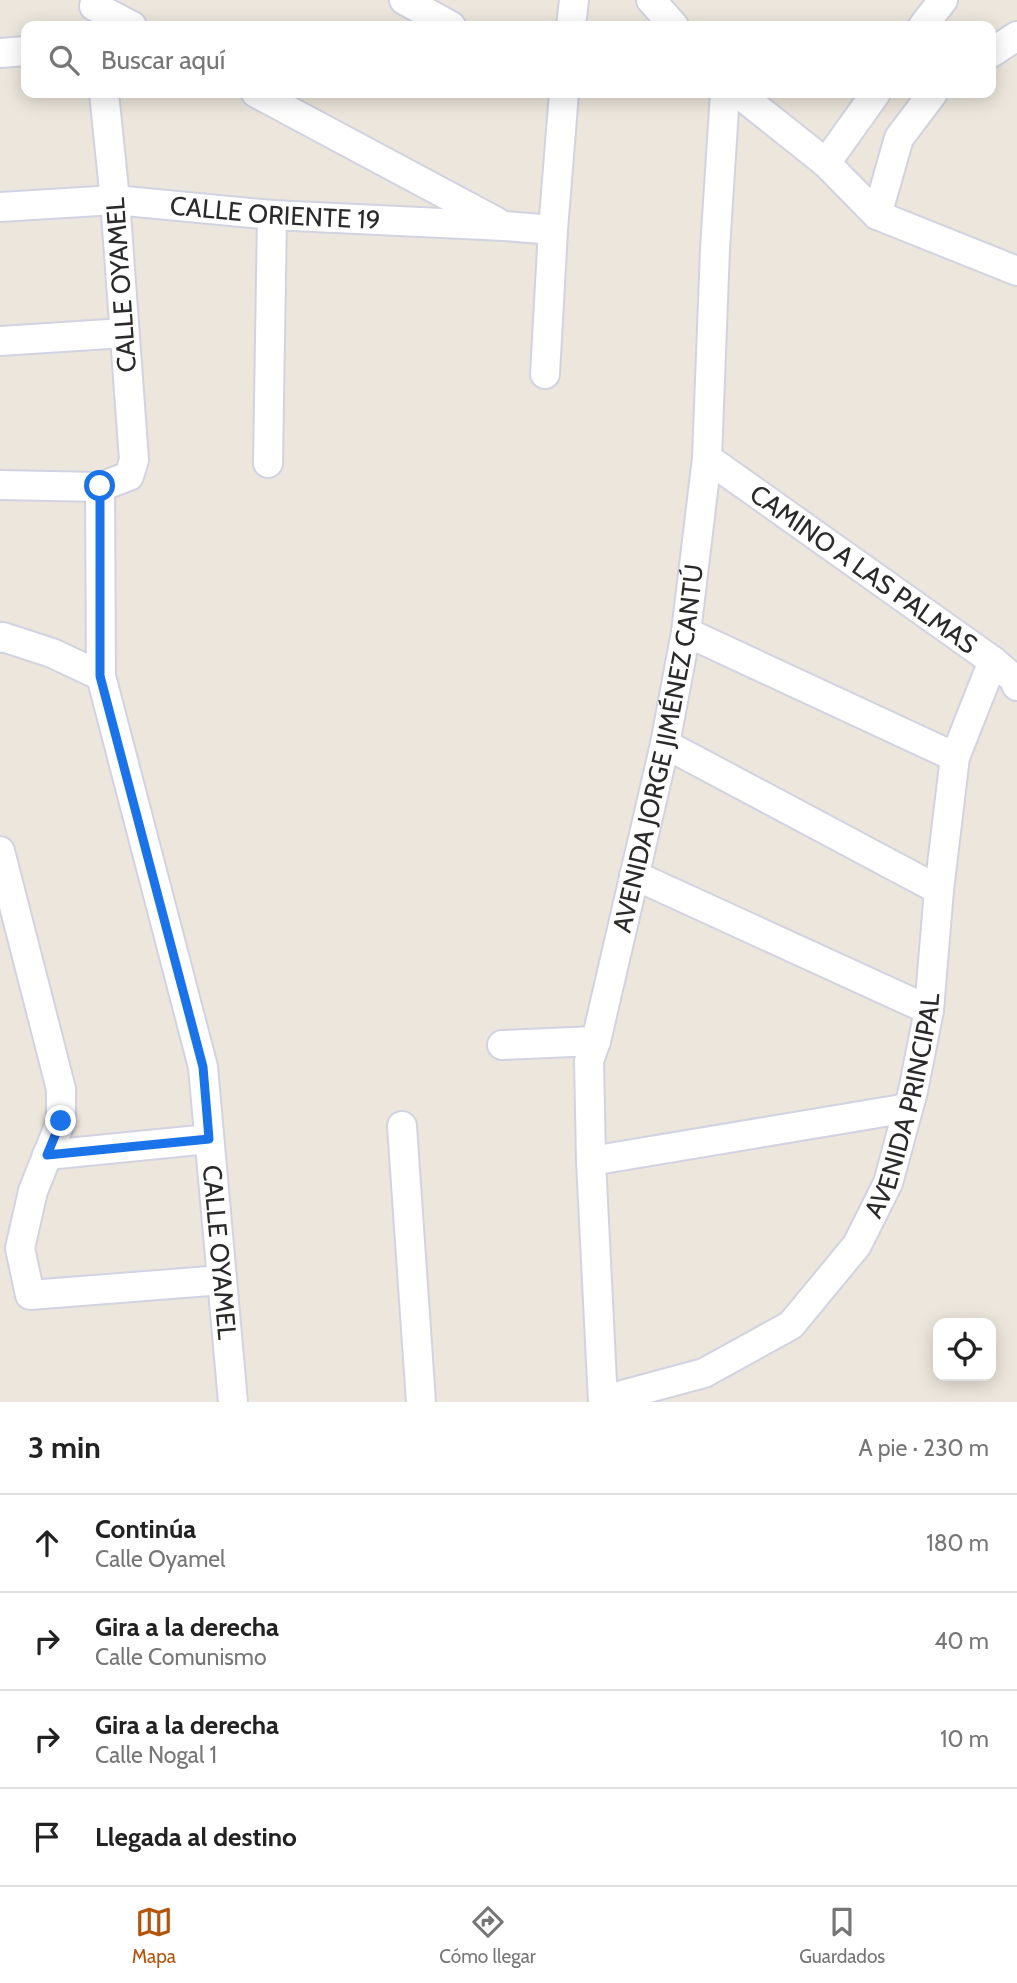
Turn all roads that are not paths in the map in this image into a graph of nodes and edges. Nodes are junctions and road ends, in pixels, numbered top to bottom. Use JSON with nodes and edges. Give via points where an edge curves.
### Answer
{"nodes":[{"id":1,"x":404,"y":0,"type":"edge"},
{"id":2,"x":574,"y":0,"type":"edge"},
{"id":3,"x":651,"y":0,"type":"edge"},
{"id":4,"x":943,"y":0,"type":"edge"},
{"id":5,"x":94,"y":11,"type":"edge"},
{"id":6,"x":119,"y":21,"type":"edge"},
{"id":7,"x":442,"y":21,"type":"edge"},
{"id":8,"x":572,"y":21,"type":"edge"},
{"id":9,"x":670,"y":21,"type":"edge"},
{"id":10,"x":927,"y":21,"type":"edge"},
{"id":11,"x":1017,"y":36,"type":"edge"},
{"id":12,"x":996,"y":50,"type":"edge"},
{"id":13,"x":21,"y":51,"type":"edge"},
{"id":14,"x":0,"y":53,"type":"edge"},
{"id":15,"x":105,"y":98,"type":"edge"},
{"id":16,"x":265,"y":98,"type":"edge"},
{"id":17,"x":564,"y":98,"type":"edge"},
{"id":18,"x":725,"y":98,"type":"edge"},
{"id":19,"x":744,"y":98,"type":"edge"},
{"id":20,"x":872,"y":98,"type":"edge"},
{"id":21,"x":929,"y":98,"type":"edge"},
{"id":22,"x":826,"y":163,"type":"junction"},
{"id":23,"x":115,"y":200,"type":"junction"},
{"id":24,"x":0,"y":207,"type":"edge"},
{"id":25,"x":272,"y":215,"type":"junction"},
{"id":26,"x":877,"y":215,"type":"junction"},
{"id":27,"x":504,"y":226,"type":"junction"},
{"id":28,"x":553,"y":230,"type":"junction"},
{"id":29,"x":1017,"y":271,"type":"edge"},
{"id":30,"x":124,"y":333,"type":"junction"},
{"id":31,"x":0,"y":341,"type":"edge"},
{"id":32,"x":545,"y":374,"type":"dead end"},
{"id":33,"x":707,"y":458,"type":"junction"},
{"id":34,"x":268,"y":463,"type":"dead end"},
{"id":35,"x":0,"y":485,"type":"edge"},
{"id":36,"x":100,"y":486,"type":"junction"},
{"id":37,"x":687,"y":632,"type":"junction"},
{"id":38,"x":0,"y":638,"type":"edge"},
{"id":39,"x":993,"y":662,"type":"junction"},
{"id":40,"x":100,"y":676,"type":"junction"},
{"id":41,"x":1017,"y":686,"type":"edge"},
{"id":42,"x":665,"y":744,"type":"junction"},
{"id":43,"x":955,"y":757,"type":"junction"},
{"id":44,"x":0,"y":850,"type":"edge"},
{"id":45,"x":634,"y":875,"type":"junction"},
{"id":46,"x":939,"y":890,"type":"junction"},
{"id":47,"x":929,"y":1010,"type":"junction"},
{"id":48,"x":596,"y":1041,"type":"junction"},
{"id":49,"x":502,"y":1045,"type":"dead end"},
{"id":50,"x":908,"y":1108,"type":"junction"},
{"id":51,"x":402,"y":1126,"type":"dead end"},
{"id":52,"x":209,"y":1139,"type":"junction"},
{"id":53,"x":47,"y":1155,"type":"junction"},
{"id":54,"x":591,"y":1161,"type":"junction"},
{"id":55,"x":222,"y":1280,"type":"junction"},
{"id":56,"x":603,"y":1401,"type":"edge"},
{"id":57,"x":233,"y":1402,"type":"edge"},
{"id":58,"x":421,"y":1402,"type":"edge"}],
"edges":[{"from":1,"to":7,"type":"street"},
{"from":2,"to":8,"type":"street"},
{"from":3,"to":9,"type":"street"},
{"from":4,"to":10,"type":"street"},
{"from":5,"to":6,"type":"street"},
{"from":11,"to":12,"type":"street"},
{"from":13,"to":14,"type":"street"},
{"from":15,"to":23,"type":"street","name":"CALLE OYAMEL"},
{"from":16,"to":27,"type":"street"},
{"from":17,"to":28,"type":"street"},
{"from":18,"to":33,"type":"street","name":"AVENIDA JORGE JIMÉNEZ CANTÚ"},
{"from":19,"to":22,"type":"street"},
{"from":20,"to":22,"type":"street"},
{"from":21,"to":26,"type":"street","via":[[899,138]]},
{"from":22,"to":26,"type":"street"},
{"from":23,"to":24,"type":"street","name":"CALLE ORIENTE 19"},
{"from":23,"to":25,"type":"street","name":"CALLE ORIENTE 19"},
{"from":23,"to":30,"type":"street","name":"CALLE OYAMEL"},
{"from":25,"to":27,"type":"street","name":"CALLE ORIENTE 19"},
{"from":25,"to":34,"type":"street"},
{"from":26,"to":29,"type":"street"},
{"from":27,"to":28,"type":"street","name":"CALLE ORIENTE 19"},
{"from":28,"to":32,"type":"street"},
{"from":30,"to":31,"type":"street"},
{"from":30,"to":36,"type":"street","name":"CALLE OYAMEL","via":[[134,460],[129,476]]},
{"from":33,"to":37,"type":"street","name":"AVENIDA JORGE JIMÉNEZ CANTÚ"},
{"from":33,"to":39,"type":"street","name":"CAMINO A LAS PALMAS"},
{"from":35,"to":36,"type":"street"},
{"from":36,"to":40,"type":"street","name":"CALLE OYAMEL"},
{"from":37,"to":42,"type":"street","name":"AVENIDA JORGE JIMÉNEZ CANTÚ"},
{"from":37,"to":43,"type":"street"},
{"from":38,"to":40,"type":"street","via":[[52,653]]},
{"from":39,"to":41,"type":"street","name":"CAMINO A LAS PALMAS"},
{"from":39,"to":43,"type":"street","name":"AVENIDA PRINCIPAL"},
{"from":40,"to":52,"type":"street","name":"CALLE OYAMEL","via":[[203,1067]]},
{"from":42,"to":45,"type":"street","name":"AVENIDA JORGE JIMÉNEZ CANTÚ"},
{"from":42,"to":46,"type":"street"},
{"from":43,"to":46,"type":"street","name":"AVENIDA PRINCIPAL"},
{"from":44,"to":53,"type":"street","via":[[61,1089],[61,1121]]},
{"from":45,"to":47,"type":"street"},
{"from":45,"to":48,"type":"street","name":"AVENIDA JORGE JIMÉNEZ CANTÚ"},
{"from":46,"to":47,"type":"street","name":"AVENIDA PRINCIPAL"},
{"from":47,"to":50,"type":"street","name":"AVENIDA PRINCIPAL"},
{"from":48,"to":49,"type":"street"},
{"from":48,"to":54,"type":"street","name":"AVENIDA JORGE JIMÉNEZ CANTÚ","via":[[589,1061]]},
{"from":50,"to":54,"type":"street"},
{"from":50,"to":56,"type":"street","name":"AVENIDA PRINCIPAL","via":[[888,1183],[857,1245],[791,1325],[705,1374]]},
{"from":51,"to":58,"type":"street"},
{"from":52,"to":53,"type":"street"},
{"from":52,"to":55,"type":"street","name":"CALLE OYAMEL"},
{"from":53,"to":55,"type":"street","via":[[20,1248],[30,1295]]},
{"from":54,"to":56,"type":"street","name":"AVENIDA JORGE JIMÉNEZ CANTÚ"},
{"from":55,"to":57,"type":"street","name":"CALLE OYAMEL"}]}
